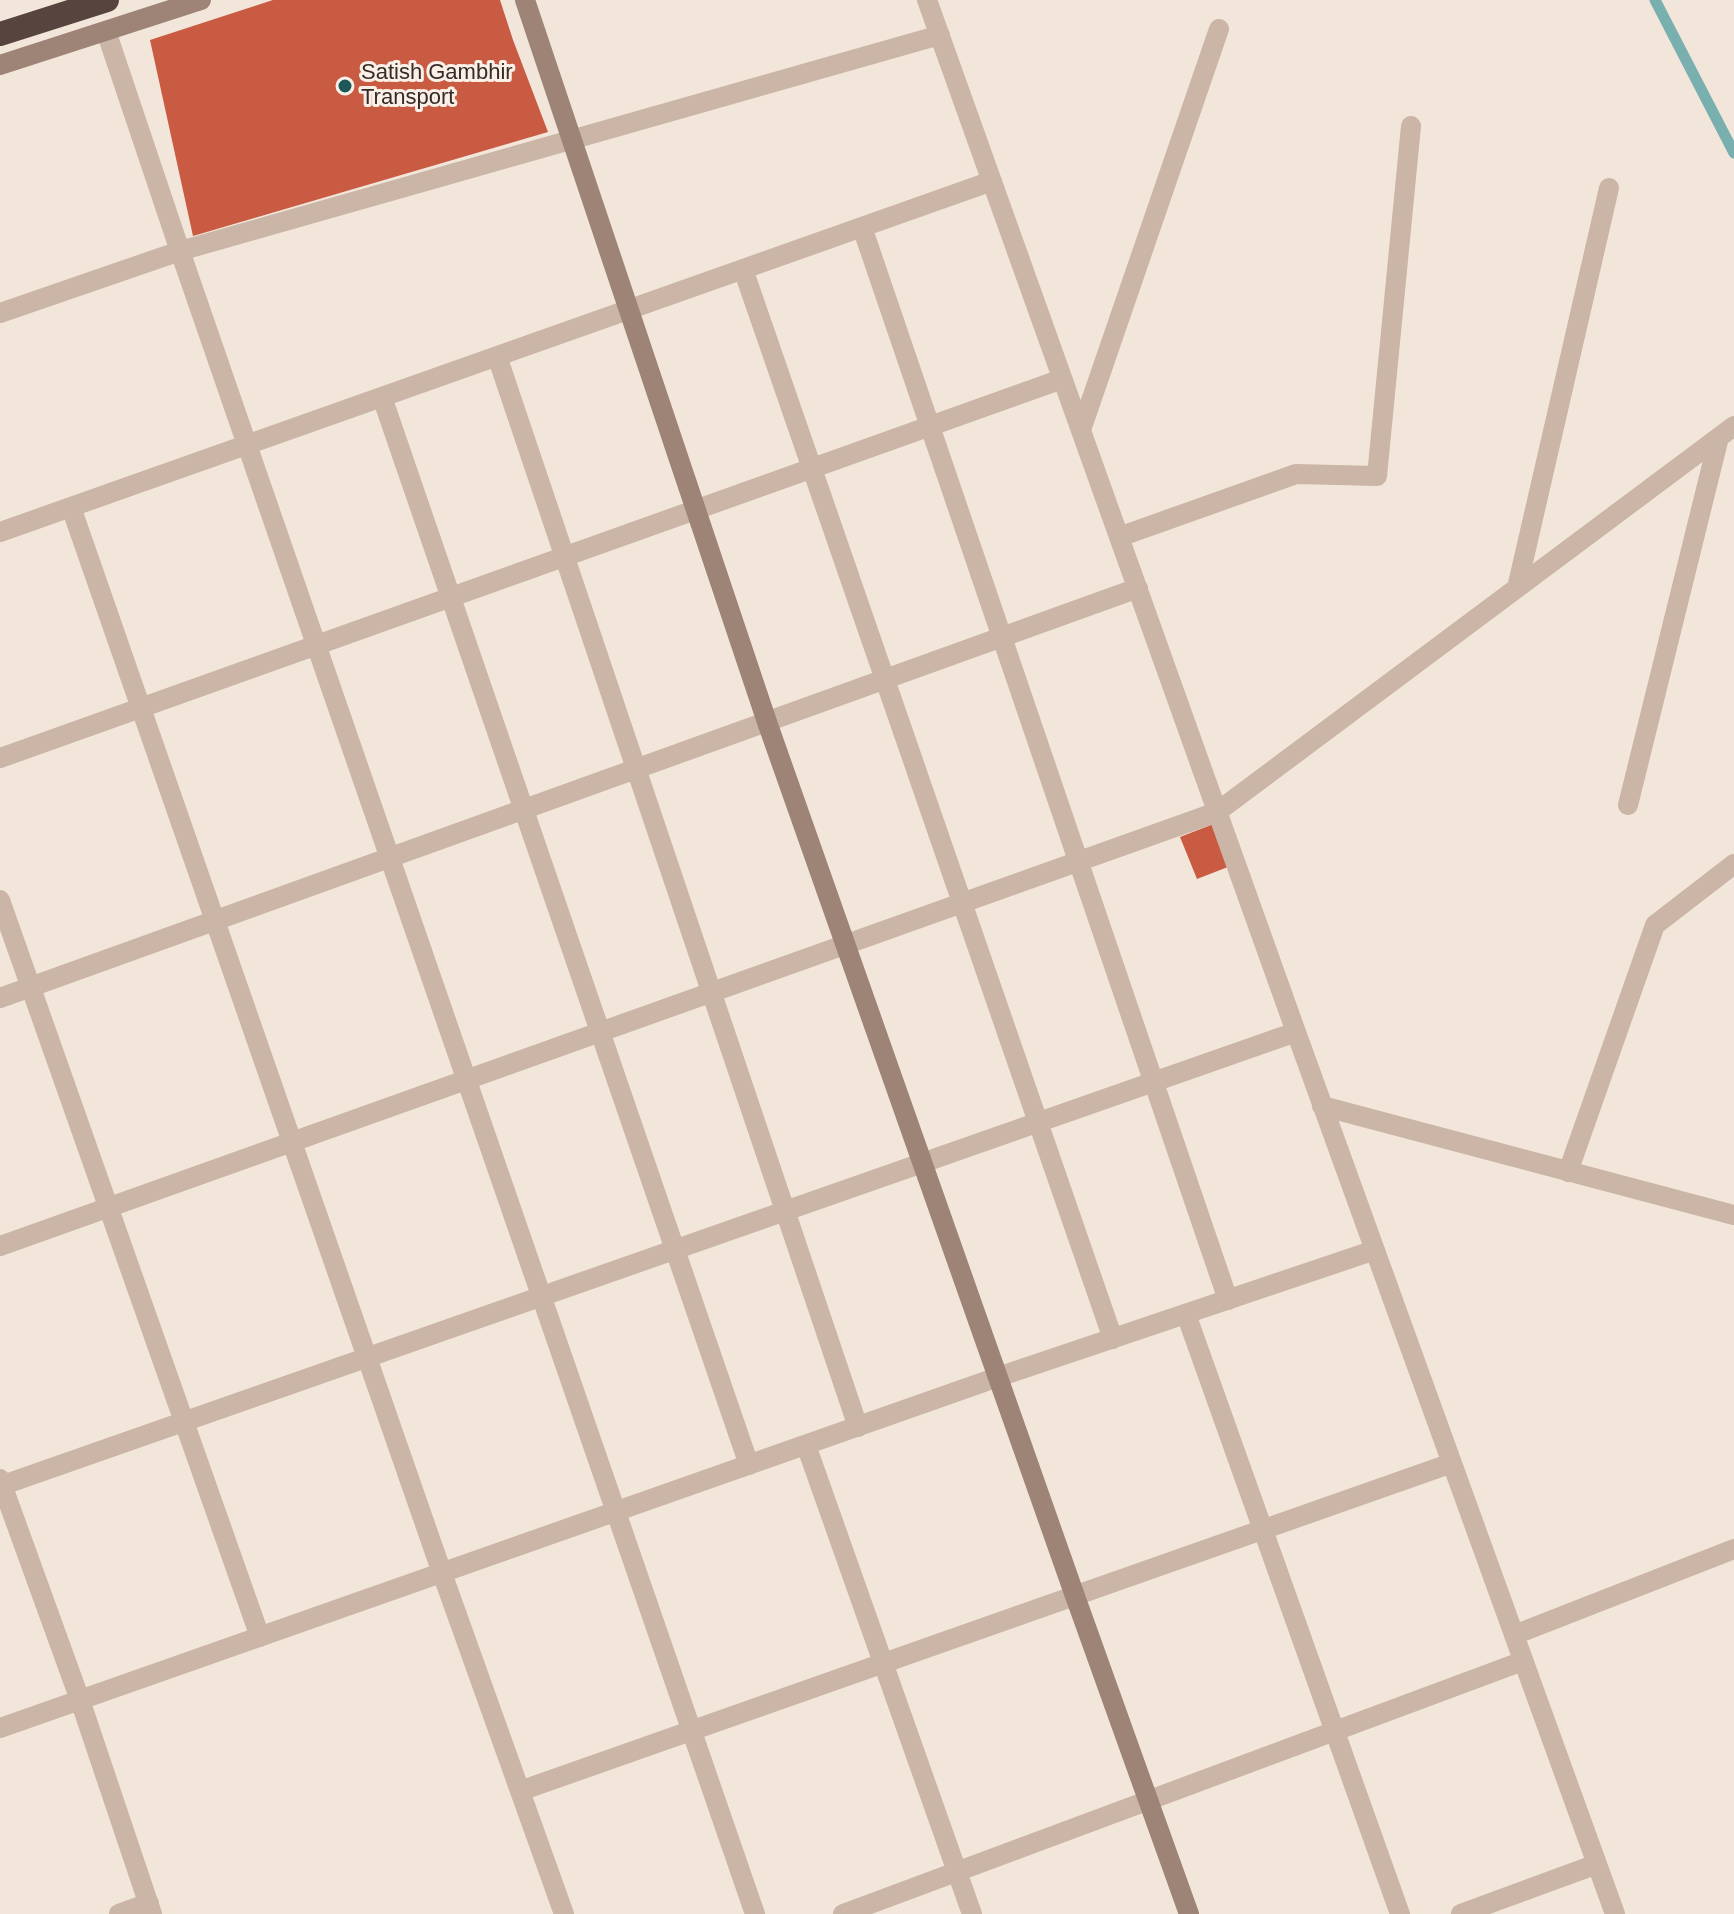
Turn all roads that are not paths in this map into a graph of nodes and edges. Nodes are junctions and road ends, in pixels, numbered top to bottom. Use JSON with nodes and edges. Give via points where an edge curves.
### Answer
{"nodes":[{"id":1,"x":107,"y":0,"type":"edge"},
{"id":2,"x":201,"y":0,"type":"edge"},
{"id":3,"x":525,"y":0,"type":"edge"},
{"id":4,"x":927,"y":0,"type":"edge"},
{"id":5,"x":1219,"y":29,"type":"dead end"},
{"id":6,"x":106,"y":31,"type":"junction"},
{"id":7,"x":0,"y":34,"type":"edge"},
{"id":8,"x":940,"y":35,"type":"junction"},
{"id":9,"x":0,"y":65,"type":"edge"},
{"id":10,"x":1411,"y":126,"type":"dead end"},
{"id":11,"x":572,"y":140,"type":"junction"},
{"id":12,"x":992,"y":181,"type":"junction"},
{"id":13,"x":1609,"y":188,"type":"dead end"},
{"id":14,"x":862,"y":227,"type":"junction"},
{"id":15,"x":180,"y":251,"type":"junction"},
{"id":16,"x":743,"y":269,"type":"junction"},
{"id":17,"x":628,"y":309,"type":"junction"},
{"id":18,"x":0,"y":313,"type":"edge"},
{"id":19,"x":497,"y":356,"type":"junction"},
{"id":20,"x":1062,"y":379,"type":"junction"},
{"id":21,"x":382,"y":397,"type":"junction"},
{"id":22,"x":930,"y":426,"type":"junction"},
{"id":23,"x":1081,"y":430,"type":"junction"},
{"id":24,"x":1726,"y":431,"type":"edge"},
{"id":25,"x":247,"y":444,"type":"junction"},
{"id":26,"x":812,"y":468,"type":"junction"},
{"id":27,"x":71,"y":507,"type":"junction"},
{"id":28,"x":696,"y":510,"type":"junction"},
{"id":29,"x":0,"y":532,"type":"edge"},
{"id":30,"x":1119,"y":537,"type":"junction"},
{"id":31,"x":565,"y":556,"type":"junction"},
{"id":32,"x":1138,"y":588,"type":"junction"},
{"id":33,"x":1517,"y":588,"type":"junction"},
{"id":34,"x":450,"y":597,"type":"junction"},
{"id":35,"x":1002,"y":637,"type":"junction"},
{"id":36,"x":317,"y":645,"type":"junction"},
{"id":37,"x":885,"y":679,"type":"junction"},
{"id":38,"x":141,"y":708,"type":"junction"},
{"id":39,"x":767,"y":722,"type":"junction"},
{"id":40,"x":0,"y":758,"type":"edge"},
{"id":41,"x":636,"y":769,"type":"junction"},
{"id":42,"x":1628,"y":805,"type":"dead end"},
{"id":43,"x":523,"y":809,"type":"junction"},
{"id":44,"x":1217,"y":812,"type":"junction"},
{"id":45,"x":390,"y":857,"type":"junction"},
{"id":46,"x":1079,"y":862,"type":"junction"},
{"id":47,"x":1734,"y":864,"type":"edge"},
{"id":48,"x":0,"y":900,"type":"edge"},
{"id":49,"x":962,"y":903,"type":"junction"},
{"id":50,"x":215,"y":920,"type":"junction"},
{"id":51,"x":846,"y":944,"type":"junction"},
{"id":52,"x":31,"y":987,"type":"junction"},
{"id":53,"x":711,"y":992,"type":"junction"},
{"id":54,"x":0,"y":998,"type":"edge"},
{"id":55,"x":600,"y":1032,"type":"junction"},
{"id":56,"x":1296,"y":1032,"type":"junction"},
{"id":57,"x":467,"y":1080,"type":"junction"},
{"id":58,"x":1154,"y":1082,"type":"junction"},
{"id":59,"x":1322,"y":1106,"type":"junction"},
{"id":60,"x":1038,"y":1122,"type":"junction"},
{"id":61,"x":292,"y":1142,"type":"junction"},
{"id":62,"x":922,"y":1163,"type":"junction"},
{"id":63,"x":1568,"y":1172,"type":"junction"},
{"id":64,"x":108,"y":1208,"type":"junction"},
{"id":65,"x":785,"y":1211,"type":"junction"},
{"id":66,"x":1734,"y":1215,"type":"edge"},
{"id":67,"x":0,"y":1246,"type":"edge"},
{"id":68,"x":675,"y":1250,"type":"junction"},
{"id":69,"x":1375,"y":1250,"type":"junction"},
{"id":70,"x":542,"y":1296,"type":"junction"},
{"id":71,"x":1228,"y":1300,"type":"junction"},
{"id":72,"x":1186,"y":1314,"type":"junction"},
{"id":73,"x":1113,"y":1339,"type":"junction"},
{"id":74,"x":367,"y":1358,"type":"junction"},
{"id":75,"x":998,"y":1377,"type":"junction"},
{"id":76,"x":184,"y":1422,"type":"junction"},
{"id":77,"x":858,"y":1427,"type":"junction"},
{"id":78,"x":806,"y":1445,"type":"junction"},
{"id":79,"x":1452,"y":1463,"type":"junction"},
{"id":80,"x":749,"y":1465,"type":"junction"},
{"id":81,"x":1,"y":1484,"type":"edge"},
{"id":82,"x":616,"y":1512,"type":"junction"},
{"id":83,"x":1262,"y":1529,"type":"junction"},
{"id":84,"x":1734,"y":1549,"type":"edge"},
{"id":85,"x":442,"y":1573,"type":"junction"},
{"id":86,"x":1075,"y":1596,"type":"junction"},
{"id":87,"x":1514,"y":1635,"type":"junction"},
{"id":88,"x":260,"y":1637,"type":"junction"},
{"id":89,"x":1523,"y":1661,"type":"junction"},
{"id":90,"x":883,"y":1663,"type":"junction"},
{"id":91,"x":80,"y":1700,"type":"junction"},
{"id":92,"x":0,"y":1728,"type":"edge"},
{"id":93,"x":692,"y":1731,"type":"junction"},
{"id":94,"x":1334,"y":1731,"type":"junction"},
{"id":95,"x":520,"y":1791,"type":"junction"},
{"id":96,"x":1147,"y":1801,"type":"junction"},
{"id":97,"x":1597,"y":1864,"type":"junction"},
{"id":98,"x":957,"y":1872,"type":"junction"},
{"id":99,"x":151,"y":1909,"type":"edge"},
{"id":100,"x":119,"y":1914,"type":"edge"},
{"id":101,"x":564,"y":1914,"type":"edge"},
{"id":102,"x":755,"y":1914,"type":"edge"},
{"id":103,"x":843,"y":1914,"type":"edge"},
{"id":104,"x":972,"y":1914,"type":"edge"},
{"id":105,"x":1189,"y":1914,"type":"edge"},
{"id":106,"x":1400,"y":1914,"type":"edge"},
{"id":107,"x":1461,"y":1914,"type":"edge"},
{"id":108,"x":1615,"y":1914,"type":"edge"}],
"edges":[{"from":1,"to":7,"type":"highway"},
{"from":2,"to":6,"type":"street"},
{"from":3,"to":11,"type":"street"},
{"from":4,"to":8,"type":"street"},
{"from":5,"to":23,"type":"street"},
{"from":6,"to":9,"type":"street"},
{"from":6,"to":15,"type":"street"},
{"from":8,"to":11,"type":"street"},
{"from":8,"to":12,"type":"street"},
{"from":10,"to":30,"type":"street","via":[[1377,476],[1296,474]]},
{"from":11,"to":15,"type":"street"},
{"from":11,"to":17,"type":"street"},
{"from":12,"to":14,"type":"street"},
{"from":12,"to":20,"type":"street"},
{"from":13,"to":33,"type":"street"},
{"from":14,"to":16,"type":"street"},
{"from":14,"to":22,"type":"street"},
{"from":15,"to":18,"type":"street"},
{"from":15,"to":25,"type":"street"},
{"from":16,"to":17,"type":"street"},
{"from":16,"to":26,"type":"street"},
{"from":17,"to":19,"type":"street"},
{"from":17,"to":28,"type":"street"},
{"from":19,"to":21,"type":"street"},
{"from":19,"to":31,"type":"street"},
{"from":20,"to":22,"type":"street"},
{"from":20,"to":23,"type":"street"},
{"from":21,"to":25,"type":"street"},
{"from":21,"to":34,"type":"street"},
{"from":22,"to":26,"type":"street"},
{"from":22,"to":35,"type":"street"},
{"from":23,"to":30,"type":"street"},
{"from":24,"to":33,"type":"street"},
{"from":24,"to":42,"type":"street"},
{"from":25,"to":27,"type":"street"},
{"from":25,"to":36,"type":"street"},
{"from":26,"to":28,"type":"street"},
{"from":26,"to":37,"type":"street"},
{"from":27,"to":29,"type":"street"},
{"from":27,"to":38,"type":"street"},
{"from":28,"to":31,"type":"street"},
{"from":28,"to":39,"type":"street"},
{"from":30,"to":32,"type":"street"},
{"from":31,"to":34,"type":"street"},
{"from":31,"to":41,"type":"street"},
{"from":32,"to":35,"type":"street"},
{"from":32,"to":44,"type":"street"},
{"from":33,"to":44,"type":"street"},
{"from":34,"to":36,"type":"street"},
{"from":34,"to":43,"type":"street"},
{"from":35,"to":37,"type":"street"},
{"from":35,"to":46,"type":"street"},
{"from":36,"to":38,"type":"street"},
{"from":36,"to":45,"type":"street"},
{"from":37,"to":39,"type":"street"},
{"from":37,"to":49,"type":"street"},
{"from":38,"to":40,"type":"street"},
{"from":38,"to":50,"type":"street"},
{"from":39,"to":41,"type":"street"},
{"from":39,"to":51,"type":"street"},
{"from":41,"to":43,"type":"street"},
{"from":41,"to":53,"type":"street"},
{"from":43,"to":45,"type":"street"},
{"from":43,"to":55,"type":"street"},
{"from":44,"to":46,"type":"street"},
{"from":44,"to":56,"type":"street"},
{"from":45,"to":50,"type":"street"},
{"from":45,"to":57,"type":"street"},
{"from":46,"to":49,"type":"street"},
{"from":46,"to":58,"type":"street"},
{"from":47,"to":63,"type":"street","via":[[1655,925]]},
{"from":48,"to":52,"type":"street"},
{"from":49,"to":51,"type":"street"},
{"from":49,"to":60,"type":"street"},
{"from":50,"to":52,"type":"street"},
{"from":50,"to":61,"type":"street"},
{"from":51,"to":53,"type":"street"},
{"from":51,"to":62,"type":"street"},
{"from":52,"to":54,"type":"street"},
{"from":52,"to":64,"type":"street"},
{"from":53,"to":55,"type":"street"},
{"from":53,"to":65,"type":"street"},
{"from":55,"to":57,"type":"street"},
{"from":55,"to":68,"type":"street"},
{"from":56,"to":58,"type":"street"},
{"from":56,"to":59,"type":"street"},
{"from":57,"to":61,"type":"street"},
{"from":57,"to":70,"type":"street"},
{"from":58,"to":60,"type":"street"},
{"from":58,"to":71,"type":"street"},
{"from":59,"to":63,"type":"street"},
{"from":59,"to":69,"type":"street"},
{"from":60,"to":62,"type":"street"},
{"from":60,"to":73,"type":"street"},
{"from":61,"to":64,"type":"street"},
{"from":61,"to":74,"type":"street"},
{"from":62,"to":65,"type":"street"},
{"from":62,"to":75,"type":"street"},
{"from":63,"to":66,"type":"street"},
{"from":64,"to":67,"type":"street"},
{"from":64,"to":76,"type":"street"},
{"from":65,"to":68,"type":"street"},
{"from":65,"to":77,"type":"street"},
{"from":68,"to":70,"type":"street"},
{"from":68,"to":80,"type":"street"},
{"from":69,"to":71,"type":"street"},
{"from":69,"to":79,"type":"street"},
{"from":70,"to":74,"type":"street"},
{"from":70,"to":82,"type":"street"},
{"from":71,"to":72,"type":"street"},
{"from":72,"to":73,"type":"street"},
{"from":72,"to":83,"type":"street"},
{"from":73,"to":75,"type":"street"},
{"from":74,"to":76,"type":"street"},
{"from":74,"to":85,"type":"street"},
{"from":75,"to":77,"type":"street"},
{"from":75,"to":86,"type":"street"},
{"from":76,"to":81,"type":"street"},
{"from":76,"to":88,"type":"street"},
{"from":77,"to":78,"type":"street"},
{"from":78,"to":80,"type":"street"},
{"from":78,"to":90,"type":"street"},
{"from":79,"to":83,"type":"street"},
{"from":79,"to":87,"type":"street"},
{"from":80,"to":82,"type":"street"},
{"from":81,"to":91,"type":"street"},
{"from":82,"to":85,"type":"street"},
{"from":82,"to":93,"type":"street"},
{"from":83,"to":86,"type":"street"},
{"from":83,"to":94,"type":"street"},
{"from":84,"to":87,"type":"street"},
{"from":85,"to":88,"type":"street"},
{"from":85,"to":95,"type":"street"},
{"from":86,"to":90,"type":"street"},
{"from":86,"to":96,"type":"street"},
{"from":87,"to":89,"type":"street"},
{"from":88,"to":91,"type":"street"},
{"from":89,"to":94,"type":"street"},
{"from":89,"to":97,"type":"street"},
{"from":90,"to":93,"type":"street"},
{"from":90,"to":98,"type":"street"},
{"from":91,"to":92,"type":"street"},
{"from":91,"to":99,"type":"street"},
{"from":93,"to":95,"type":"street"},
{"from":93,"to":102,"type":"street"},
{"from":94,"to":96,"type":"street"},
{"from":94,"to":106,"type":"street"},
{"from":95,"to":101,"type":"street"},
{"from":96,"to":98,"type":"street"},
{"from":96,"to":105,"type":"street"},
{"from":97,"to":107,"type":"street"},
{"from":97,"to":108,"type":"street"},
{"from":98,"to":103,"type":"street"},
{"from":98,"to":104,"type":"street"},
{"from":99,"to":100,"type":"street"}]}
